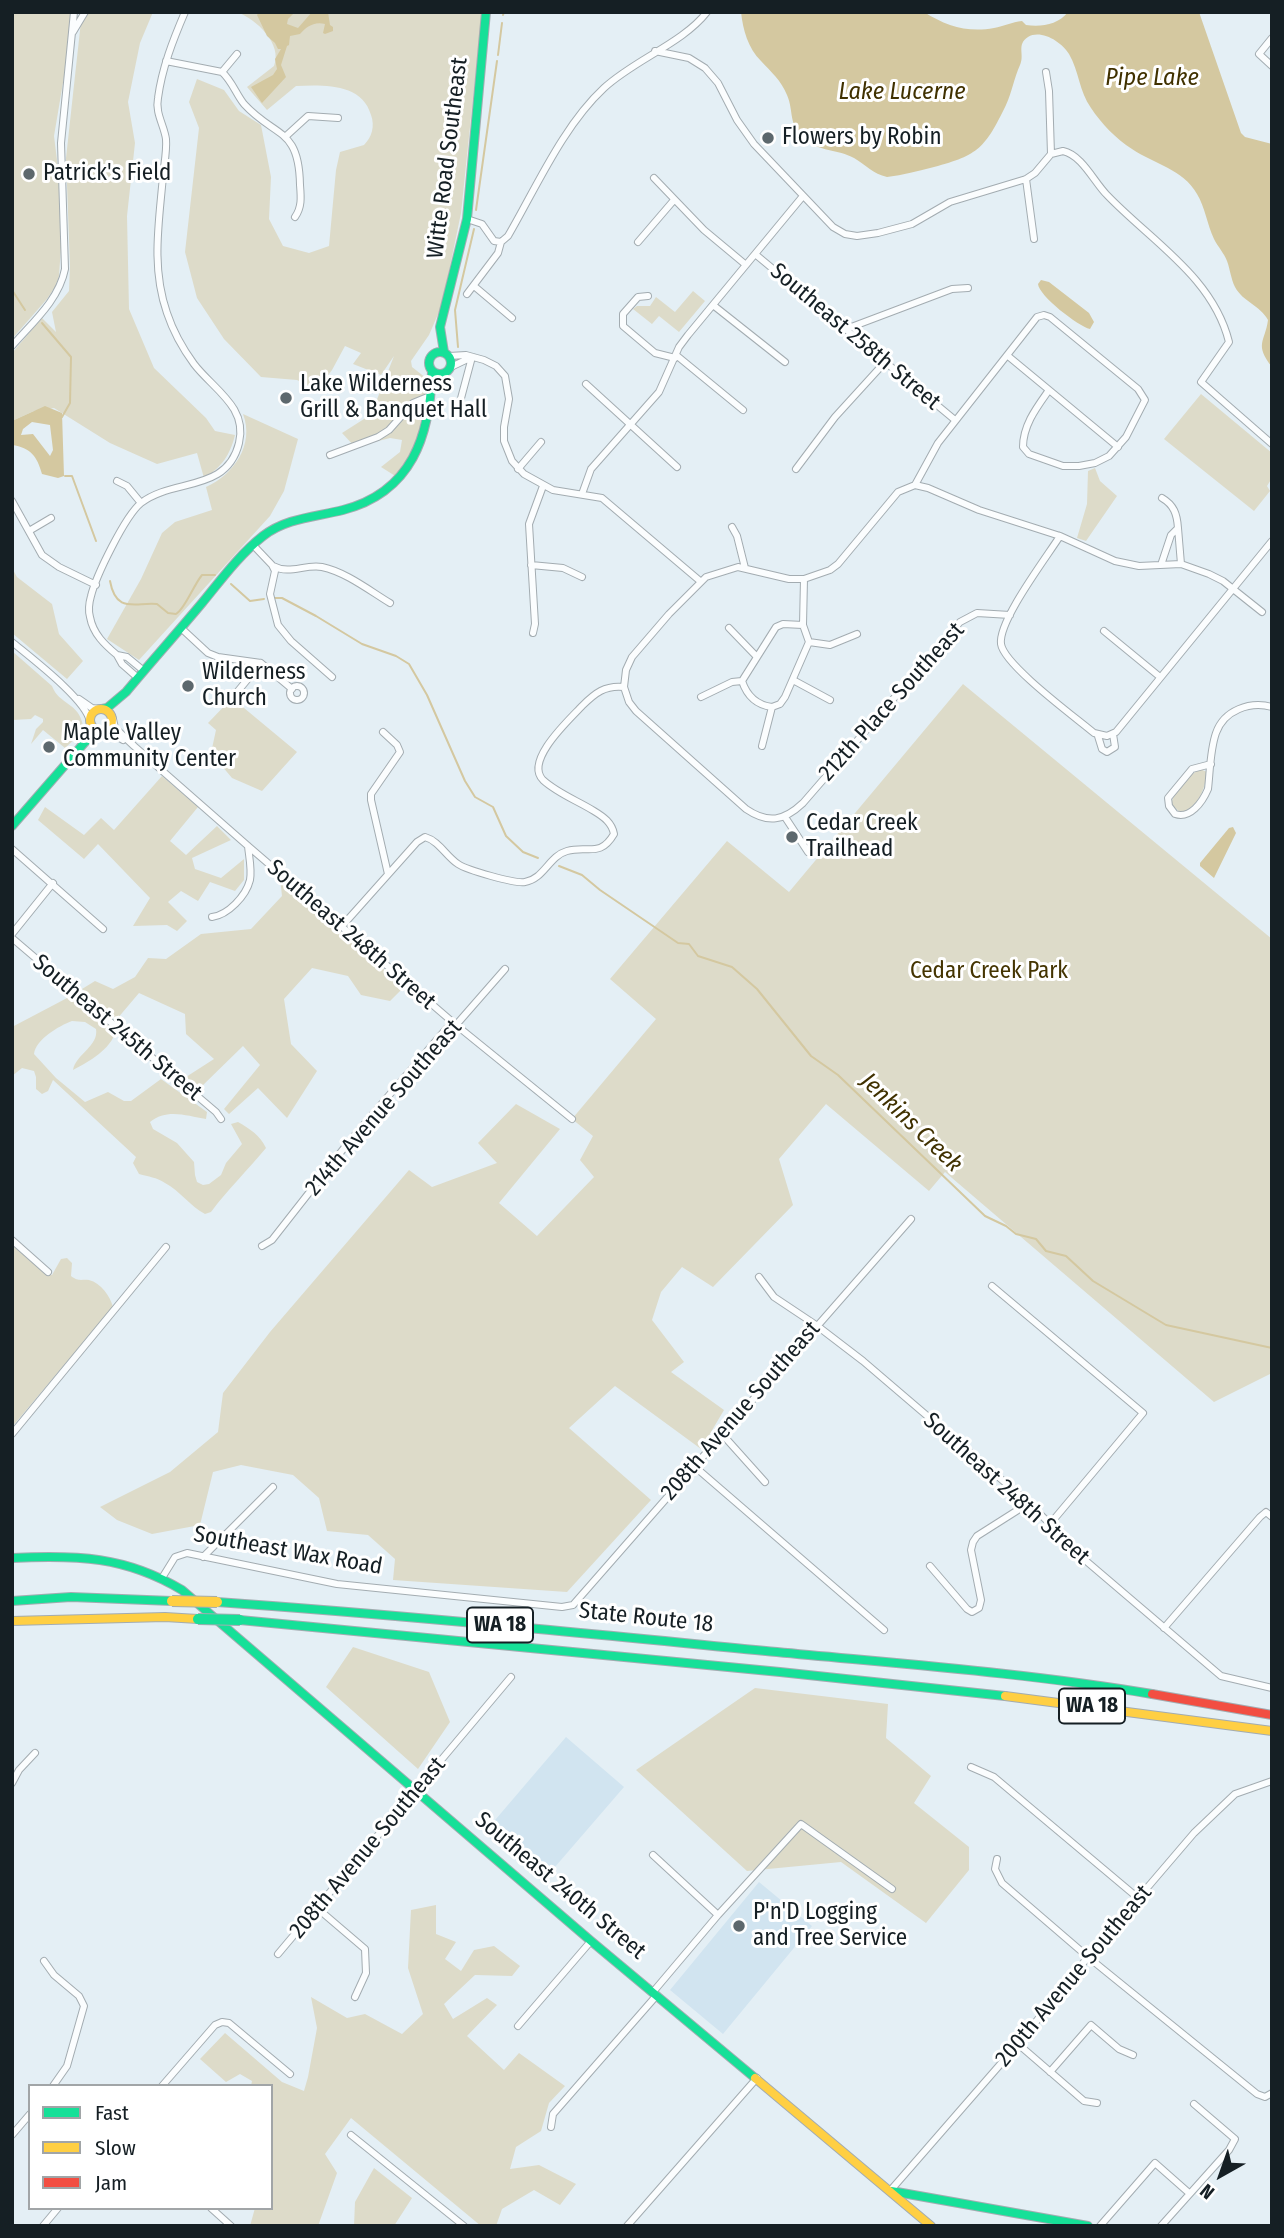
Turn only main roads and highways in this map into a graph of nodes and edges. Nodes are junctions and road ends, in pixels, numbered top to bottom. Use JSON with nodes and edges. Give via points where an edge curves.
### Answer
{"nodes":[{"id":1,"x":486,"y":12,"type":"edge"},
{"id":2,"x":444,"y":357,"type":"junction"},
{"id":3,"x":436,"y":373,"type":"junction"},
{"id":4,"x":126,"y":692,"type":"junction"},
{"id":5,"x":101,"y":709,"type":"junction"},
{"id":6,"x":113,"y":719,"type":"junction"},
{"id":7,"x":90,"y":722,"type":"junction"},
{"id":8,"x":101,"y":731,"type":"junction"},
{"id":9,"x":61,"y":769,"type":"junction"},
{"id":10,"x":12,"y":826,"type":"edge"},
{"id":11,"x":12,"y":1558,"type":"edge"},
{"id":12,"x":12,"y":1601,"type":"edge"},
{"id":13,"x":12,"y":1621,"type":"edge"},
{"id":14,"x":1272,"y":1715,"type":"edge"},
{"id":15,"x":1272,"y":1731,"type":"edge"},
{"id":16,"x":890,"y":2191,"type":"junction"},
{"id":17,"x":931,"y":2226,"type":"edge"},
{"id":18,"x":1086,"y":2226,"type":"edge"}],
"edges":[{"from":1,"to":2,"type":"main road","name":"Witte Road Southeast","via":[[467,219],[440,327]]},
{"from":2,"to":3,"type":"main road","via":[[447,372]]},
{"from":2,"to":3,"type":"main road","name":"Witte Road Southeast","via":[[429,362]]},
{"from":3,"to":4,"type":"main road","name":"Witte Road Southeast","via":[[420,447],[394,484],[357,506],[272,530],[253,545]]},
{"from":4,"to":5,"type":"main road","name":"Witte Road Southeast"},
{"from":4,"to":6,"type":"main road","name":"Witte Road Southeast"},
{"from":5,"to":6,"type":"main road"},
{"from":5,"to":7,"type":"main road","via":[[91,715]]},
{"from":6,"to":8,"type":"main road","via":[[109,728]]},
{"from":7,"to":8,"type":"main road"},
{"from":7,"to":9,"type":"main road","via":[[87,734]]},
{"from":8,"to":9,"type":"main road"},
{"from":9,"to":10,"type":"main road"},
{"from":11,"to":16,"type":"main road","name":"Southeast 240th Street","via":[[105,1558],[182,1590]]},
{"from":12,"to":14,"type":"main road","name":"State Route 18","number":"WA 18","bridge":true,"via":[[71,1597],[217,1602],[389,1614],[989,1673],[1110,1687]]},
{"from":13,"to":15,"type":"main road","name":"State Route 18","number":"WA 18","bridge":true,"via":[[240,1620],[1078,1704]]},
{"from":16,"to":17,"type":"main road","name":"Southeast 240th Street"},
{"from":16,"to":18,"type":"main road"}]}
